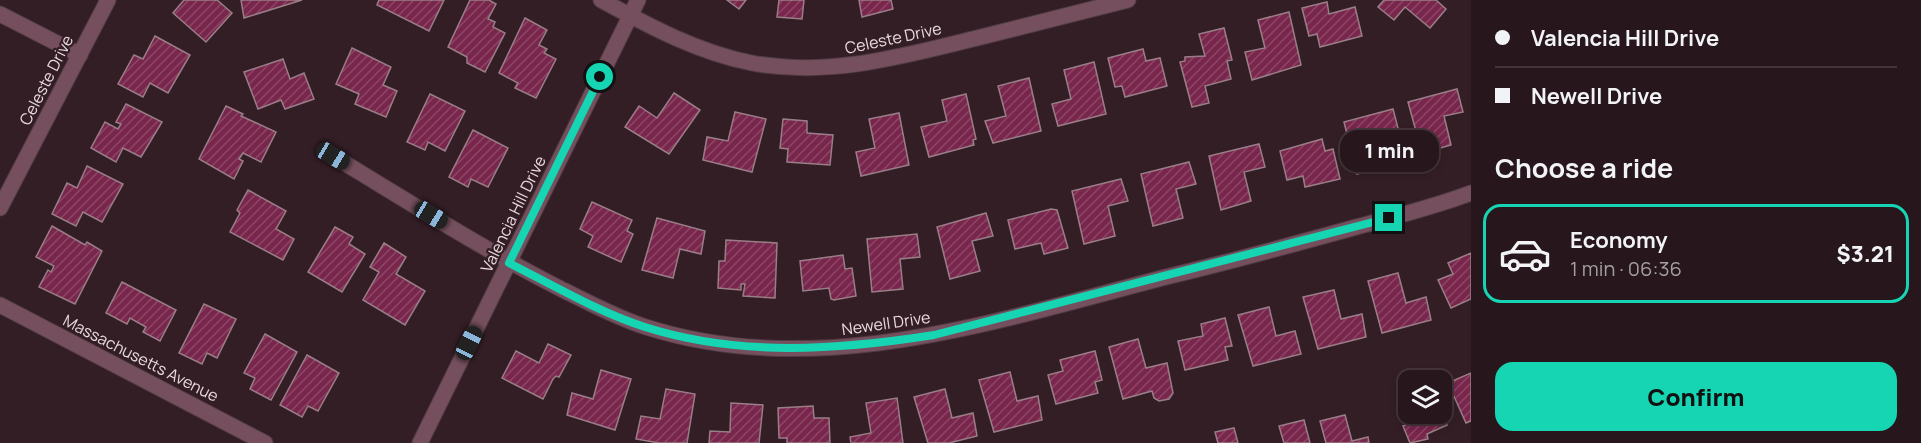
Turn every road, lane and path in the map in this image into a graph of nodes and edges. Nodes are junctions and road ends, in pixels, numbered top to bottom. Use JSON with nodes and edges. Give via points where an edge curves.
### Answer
{"nodes":[{"id":1,"x":108,"y":0,"type":"edge"},
{"id":2,"x":602,"y":0,"type":"edge"},
{"id":3,"x":638,"y":0,"type":"edge"},
{"id":4,"x":1128,"y":0,"type":"edge"},
{"id":5,"x":0,"y":14,"type":"edge"},
{"id":6,"x":630,"y":15,"type":"junction"},
{"id":7,"x":80,"y":55,"type":"junction"},
{"id":8,"x":333,"y":156,"type":"dead end"},
{"id":9,"x":1471,"y":193,"type":"edge"},
{"id":10,"x":0,"y":208,"type":"edge"},
{"id":11,"x":509,"y":263,"type":"junction"},
{"id":12,"x":0,"y":305,"type":"edge"},
{"id":13,"x":265,"y":443,"type":"edge"},
{"id":14,"x":420,"y":443,"type":"edge"}],
"edges":[{"from":1,"to":7,"type":"street","name":"Celeste Drive"},
{"from":2,"to":6,"type":"street","name":"Celeste Drive"},
{"from":3,"to":6,"type":"street","name":"Valencia Hill Drive"},
{"from":4,"to":6,"type":"street","name":"Celeste Drive","via":[[845,68],[753,63],[679,39]]},
{"from":5,"to":7,"type":"street"},
{"from":6,"to":11,"type":"street","name":"Valencia Hill Drive"},
{"from":7,"to":10,"type":"street","name":"Celeste Drive"},
{"from":8,"to":11,"type":"street","name":"Newell Drive"},
{"from":9,"to":11,"type":"street","name":"Newell Drive","via":[[1251,256],[934,335],[824,349],[728,344],[655,330],[608,312]]},
{"from":11,"to":14,"type":"street","name":"Valencia Hill Drive"},
{"from":12,"to":13,"type":"street","name":"Massachusetts Avenue"}]}
